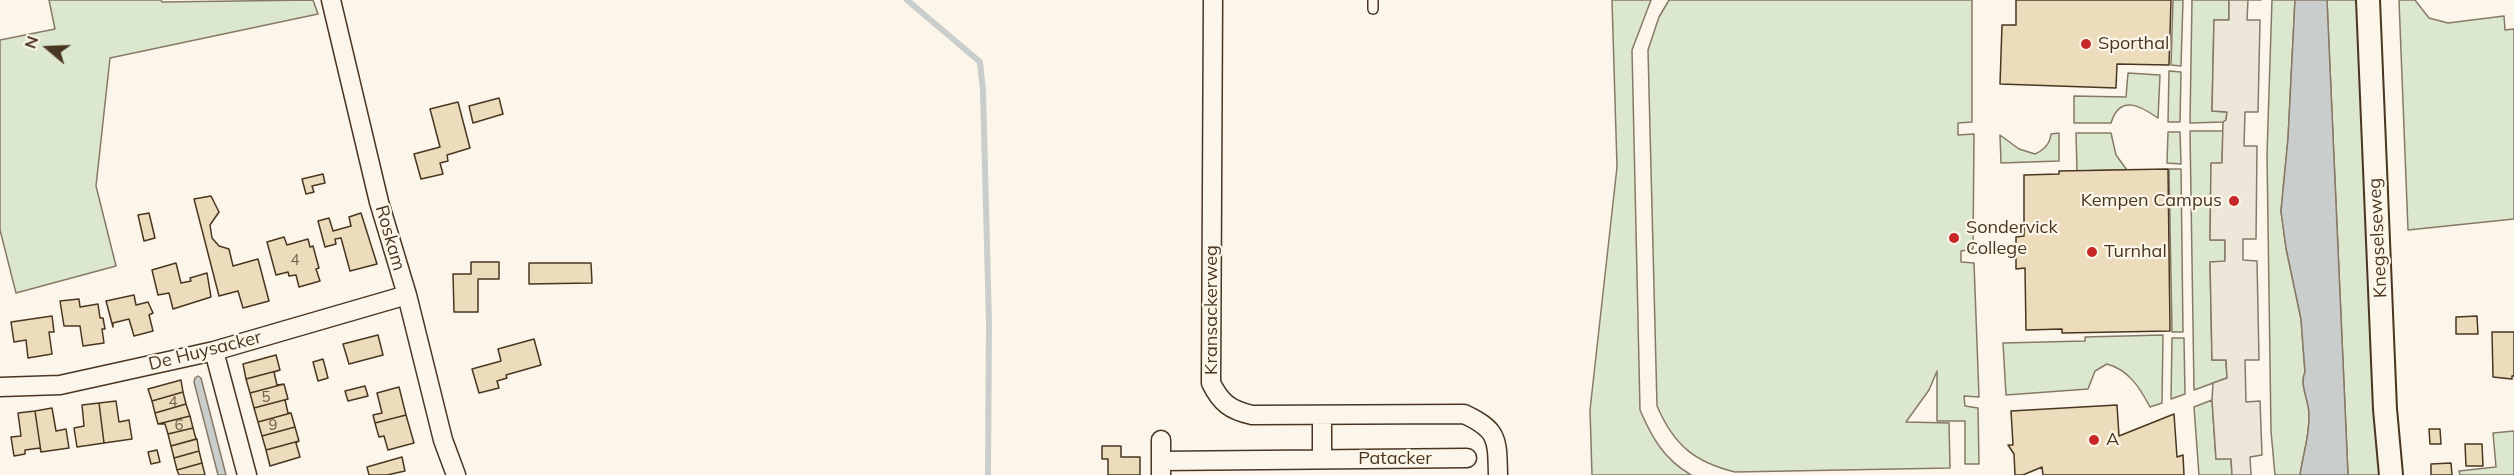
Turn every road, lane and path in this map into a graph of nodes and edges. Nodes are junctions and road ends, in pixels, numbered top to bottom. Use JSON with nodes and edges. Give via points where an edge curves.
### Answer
{"nodes":[{"id":1,"x":331,"y":0,"type":"edge"},
{"id":2,"x":1213,"y":0,"type":"edge"},
{"id":3,"x":2368,"y":0,"type":"edge"},
{"id":4,"x":407,"y":295,"type":"junction"},
{"id":5,"x":214,"y":351,"type":"junction"},
{"id":6,"x":0,"y":387,"type":"edge"},
{"id":7,"x":1322,"y":416,"type":"junction"},
{"id":8,"x":1161,"y":440,"type":"dead end"},
{"id":9,"x":1467,"y":458,"type":"dead end"},
{"id":10,"x":1322,"y":459,"type":"junction"},
{"id":11,"x":1161,"y":468,"type":"edge"},
{"id":12,"x":248,"y":475,"type":"edge"},
{"id":13,"x":456,"y":475,"type":"edge"},
{"id":14,"x":1498,"y":475,"type":"edge"},
{"id":15,"x":2391,"y":475,"type":"edge"}],
"edges":[{"from":1,"to":4,"type":"street","name":"Roskam","via":[[379,202]]},
{"from":2,"to":7,"type":"street","name":"Kransackerweg","via":[[1211,383],[1219,399],[1234,411],[1252,416]]},
{"from":3,"to":15,"type":"street","name":"Knegselseweg"},
{"from":4,"to":5,"type":"street","name":"De Huysacker"},
{"from":4,"to":13,"type":"street","name":"Roskam","via":[[443,440]]},
{"from":5,"to":6,"type":"street","name":"De Huysacker","via":[[60,385]]},
{"from":5,"to":12,"type":"street"},
{"from":7,"to":10,"type":"street"},
{"from":7,"to":14,"type":"street","name":"Kransackerweg","via":[[1464,414],[1495,436]]},
{"from":8,"to":11,"type":"street","name":"Patacker"},
{"from":9,"to":10,"type":"street","name":"Patacker"},
{"from":10,"to":11,"type":"street","name":"Patacker"}]}
